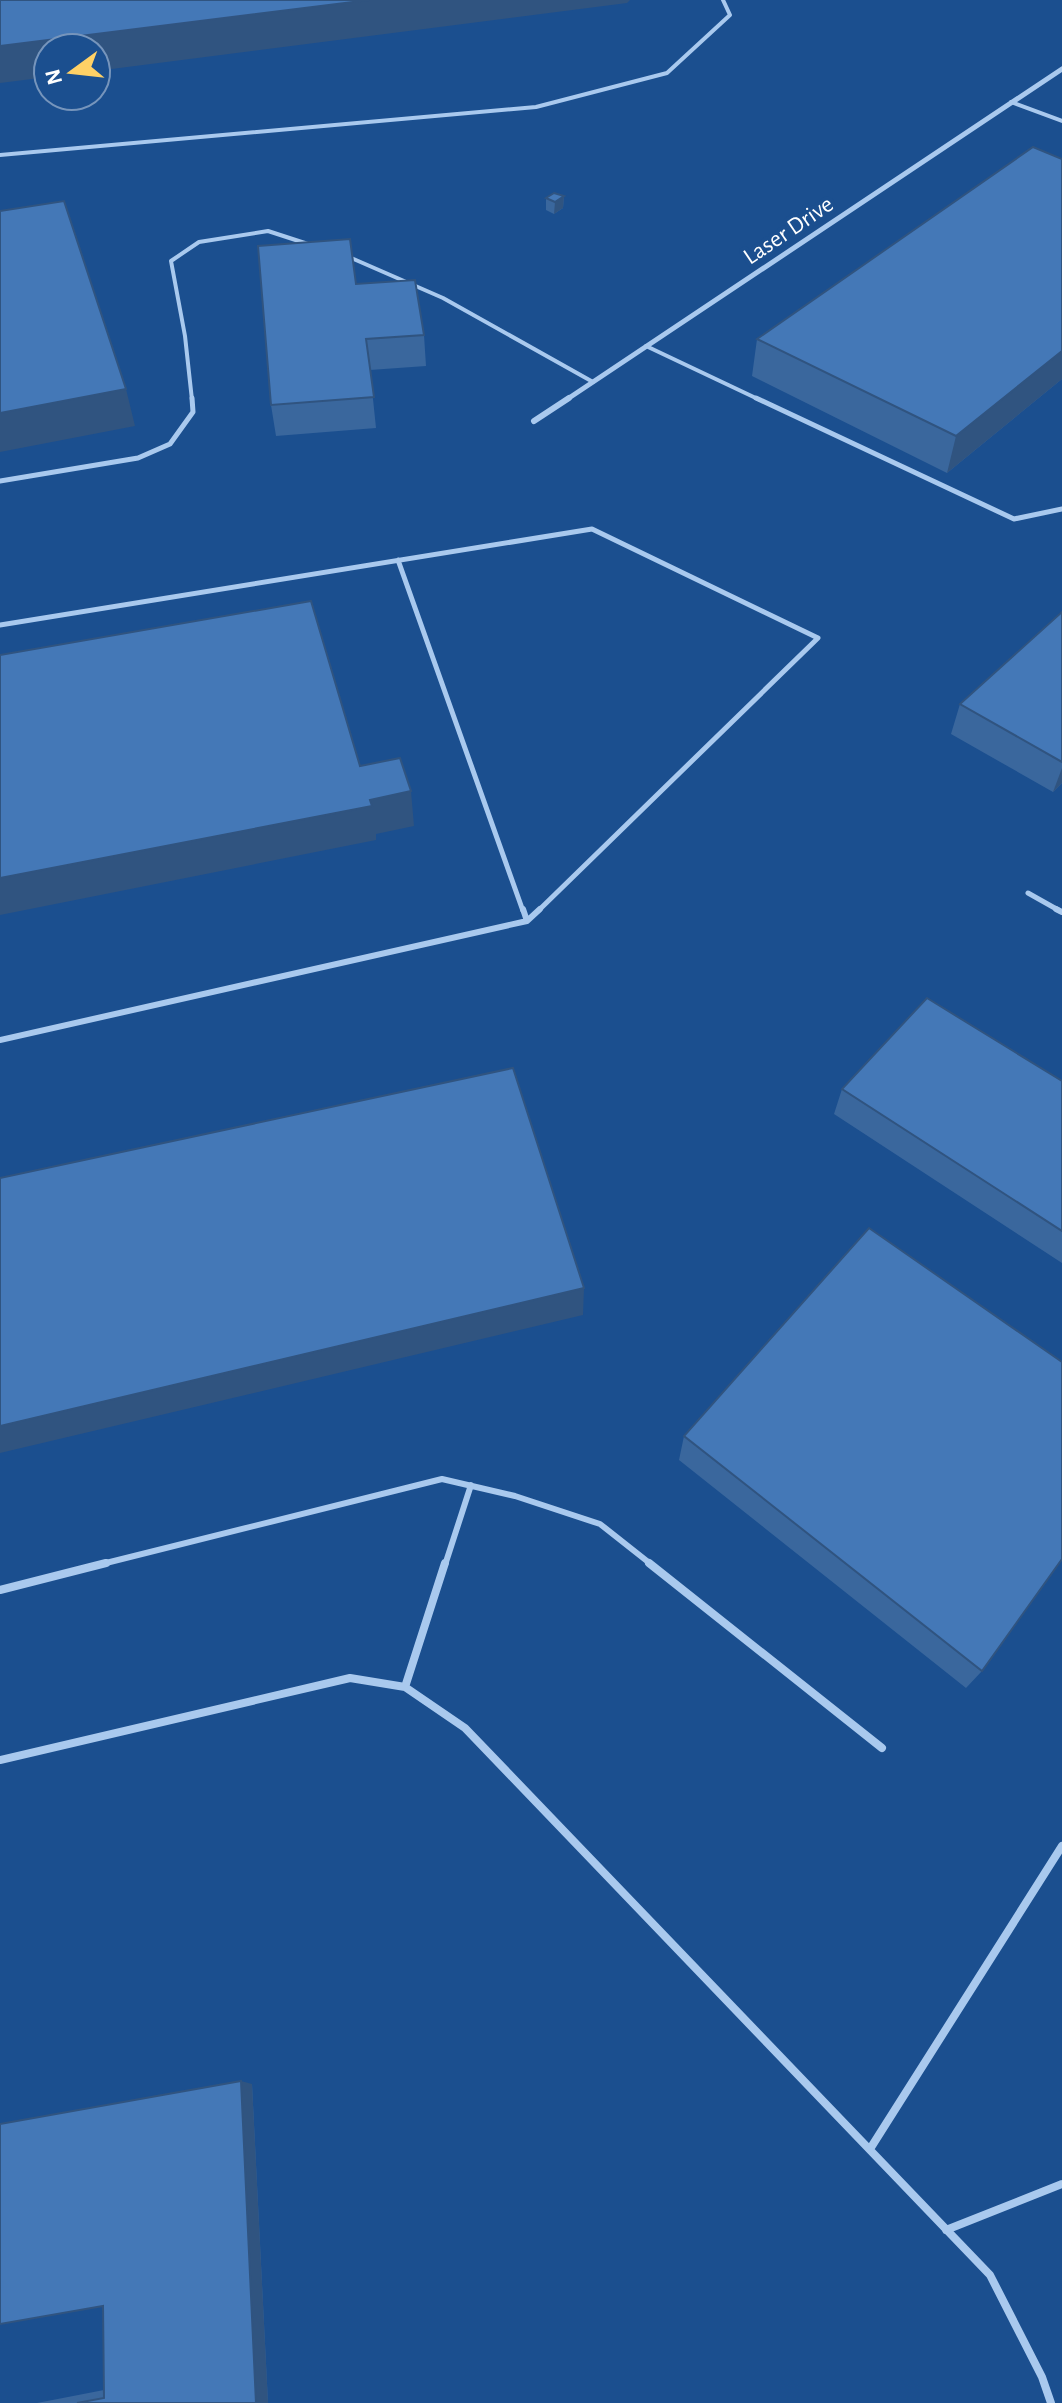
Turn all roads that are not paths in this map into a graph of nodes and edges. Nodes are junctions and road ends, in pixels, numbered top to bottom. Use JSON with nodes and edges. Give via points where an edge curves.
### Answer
{"nodes":[{"id":1,"x":723,"y":0,"type":"edge"},
{"id":2,"x":1062,"y":69,"type":"edge"},
{"id":3,"x":1011,"y":102,"type":"junction"},
{"id":4,"x":1062,"y":121,"type":"edge"},
{"id":5,"x":0,"y":155,"type":"edge"},
{"id":6,"x":324,"y":249,"type":"edge"},
{"id":7,"x":338,"y":254,"type":"edge"},
{"id":8,"x":646,"y":346,"type":"junction"},
{"id":9,"x":593,"y":382,"type":"junction"},
{"id":10,"x":534,"y":421,"type":"dead end"},
{"id":11,"x":0,"y":481,"type":"edge"},
{"id":12,"x":1062,"y":509,"type":"edge"},
{"id":13,"x":398,"y":560,"type":"junction"},
{"id":14,"x":0,"y":625,"type":"edge"},
{"id":15,"x":1028,"y":893,"type":"dead end"},
{"id":16,"x":1062,"y":912,"type":"edge"},
{"id":17,"x":527,"y":921,"type":"junction"},
{"id":18,"x":0,"y":1040,"type":"edge"},
{"id":19,"x":471,"y":1485,"type":"junction"},
{"id":20,"x":0,"y":1590,"type":"edge"},
{"id":21,"x":405,"y":1687,"type":"junction"},
{"id":22,"x":882,"y":1748,"type":"dead end"},
{"id":23,"x":0,"y":1760,"type":"edge"},
{"id":24,"x":1062,"y":1846,"type":"edge"},
{"id":25,"x":870,"y":2149,"type":"junction"},
{"id":26,"x":1062,"y":2184,"type":"edge"},
{"id":27,"x":946,"y":2230,"type":"junction"},
{"id":28,"x":1051,"y":2403,"type":"edge"}],
"edges":[{"from":1,"to":5,"type":"lane","via":[[730,15],[667,73],[536,107]]},
{"from":2,"to":3,"type":"street","name":"Laser Drive"},
{"from":3,"to":4,"type":"lane"},
{"from":3,"to":8,"type":"street","name":"Laser Drive"},
{"from":6,"to":11,"type":"lane","via":[[268,231],[199,242],[171,261],[193,412],[170,444],[138,458]]},
{"from":7,"to":9,"type":"lane","via":[[402,278]]},
{"from":8,"to":9,"type":"street","name":"Laser Drive"},
{"from":8,"to":12,"type":"lane","via":[[1014,519]]},
{"from":9,"to":10,"type":"street","name":"Laser Drive"},
{"from":13,"to":14,"type":"lane"},
{"from":13,"to":17,"type":"lane"},
{"from":13,"to":17,"type":"lane","via":[[592,529],[818,638]]},
{"from":15,"to":16,"type":"lane"},
{"from":17,"to":18,"type":"lane"},
{"from":19,"to":20,"type":"lane","via":[[442,1479]]},
{"from":19,"to":21,"type":"lane"},
{"from":19,"to":22,"type":"lane","via":[[600,1524]]},
{"from":21,"to":23,"type":"lane","via":[[350,1678]]},
{"from":21,"to":25,"type":"lane","via":[[465,1728]]},
{"from":24,"to":25,"type":"lane"},
{"from":25,"to":27,"type":"lane"},
{"from":26,"to":27,"type":"lane"},
{"from":27,"to":28,"type":"lane","via":[[990,2275]]}]}
